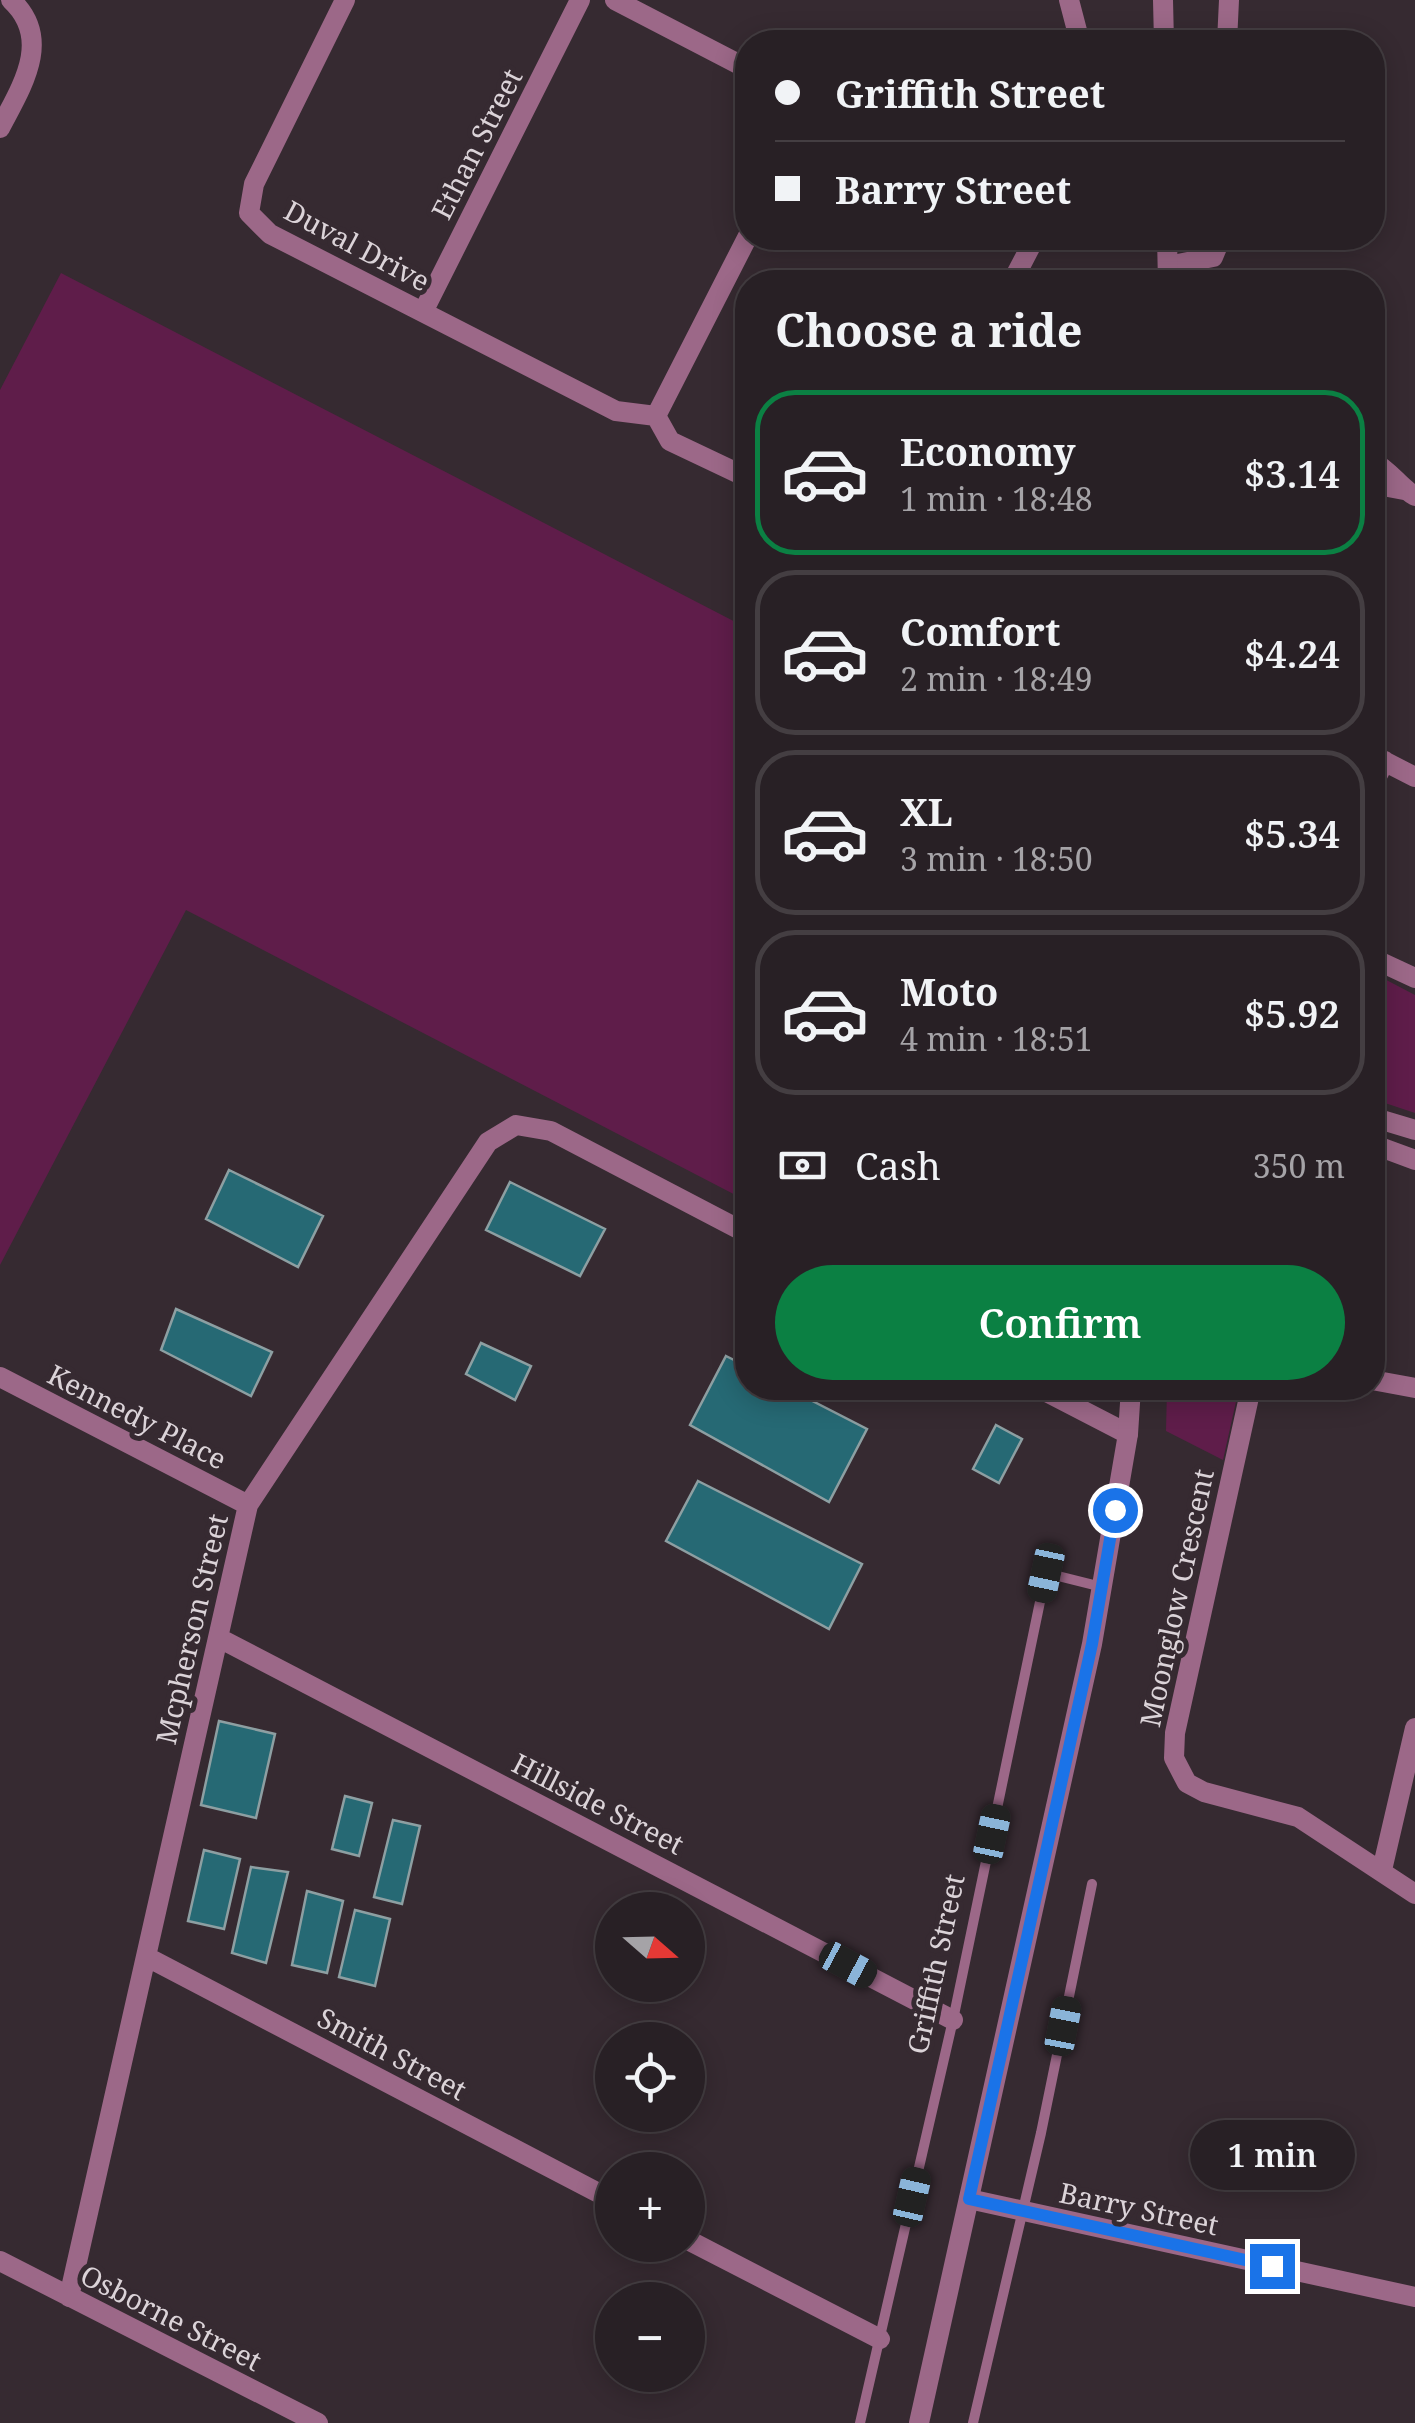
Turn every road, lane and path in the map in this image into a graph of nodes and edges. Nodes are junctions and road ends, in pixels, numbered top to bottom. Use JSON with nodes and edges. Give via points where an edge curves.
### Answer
{"nodes":[{"id":1,"x":11,"y":0,"type":"edge"},
{"id":2,"x":345,"y":0,"type":"edge"},
{"id":3,"x":580,"y":0,"type":"edge"},
{"id":4,"x":615,"y":0,"type":"edge"},
{"id":5,"x":1069,"y":0,"type":"edge"},
{"id":6,"x":1163,"y":0,"type":"edge"},
{"id":7,"x":1228,"y":0,"type":"edge"},
{"id":8,"x":1077,"y":30,"type":"edge"},
{"id":9,"x":1164,"y":30,"type":"edge"},
{"id":10,"x":1227,"y":30,"type":"edge"},
{"id":11,"x":735,"y":62,"type":"edge"},
{"id":12,"x":0,"y":128,"type":"edge"},
{"id":13,"x":741,"y":250,"type":"edge"},
{"id":14,"x":1216,"y":250,"type":"edge"},
{"id":15,"x":1179,"y":270,"type":"edge"},
{"id":16,"x":423,"y":312,"type":"junction"},
{"id":17,"x":656,"y":416,"type":"junction"},
{"id":18,"x":1385,"y":468,"type":"edge"},
{"id":19,"x":735,"y":472,"type":"edge"},
{"id":20,"x":1385,"y":487,"type":"edge"},
{"id":21,"x":1410,"y":493,"type":"edge"},
{"id":22,"x":1385,"y":761,"type":"edge"},
{"id":23,"x":1415,"y":777,"type":"edge"},
{"id":24,"x":1385,"y":964,"type":"edge"},
{"id":25,"x":1415,"y":978,"type":"edge"},
{"id":26,"x":1385,"y":1121,"type":"edge"},
{"id":27,"x":1415,"y":1130,"type":"edge"},
{"id":28,"x":1385,"y":1149,"type":"edge"},
{"id":29,"x":1415,"y":1160,"type":"edge"},
{"id":30,"x":735,"y":1227,"type":"edge"},
{"id":31,"x":0,"y":1378,"type":"edge"},
{"id":32,"x":1385,"y":1382,"type":"edge"},
{"id":33,"x":1415,"y":1388,"type":"edge"},
{"id":34,"x":1062,"y":1400,"type":"edge"},
{"id":35,"x":1130,"y":1400,"type":"edge"},
{"id":36,"x":1249,"y":1400,"type":"edge"},
{"id":37,"x":1128,"y":1434,"type":"junction"},
{"id":38,"x":248,"y":1505,"type":"junction"},
{"id":39,"x":1102,"y":1586,"type":"junction"},
{"id":40,"x":218,"y":1638,"type":"junction"},
{"id":41,"x":1415,"y":1728,"type":"edge"},
{"id":42,"x":1382,"y":1870,"type":"junction"},
{"id":43,"x":1092,"y":1884,"type":"dead end"},
{"id":44,"x":1415,"y":1894,"type":"edge"},
{"id":45,"x":147,"y":1957,"type":"junction"},
{"id":46,"x":953,"y":2020,"type":"junction"},
{"id":47,"x":595,"y":2191,"type":"edge"},
{"id":48,"x":969,"y":2199,"type":"junction"},
{"id":49,"x":1022,"y":2211,"type":"junction"},
{"id":50,"x":705,"y":2249,"type":"edge"},
{"id":51,"x":0,"y":2261,"type":"edge"},
{"id":52,"x":69,"y":2297,"type":"junction"},
{"id":53,"x":1415,"y":2297,"type":"edge"},
{"id":54,"x":880,"y":2339,"type":"junction"},
{"id":55,"x":318,"y":2423,"type":"edge"},
{"id":56,"x":860,"y":2423,"type":"edge"},
{"id":57,"x":919,"y":2423,"type":"edge"},
{"id":58,"x":972,"y":2423,"type":"edge"}],
"edges":[{"from":1,"to":12,"type":"street","via":[[25,13],[34,48],[28,76]]},
{"from":2,"to":16,"type":"street","name":"Duval Drive","via":[[254,184],[249,213],[270,234]]},
{"from":3,"to":16,"type":"street","name":"Ethan Street"},
{"from":4,"to":11,"type":"street"},
{"from":5,"to":8,"type":"street"},
{"from":6,"to":9,"type":"street"},
{"from":7,"to":10,"type":"street"},
{"from":13,"to":17,"type":"street"},
{"from":14,"to":15,"type":"street","via":[[1213,258]]},
{"from":16,"to":17,"type":"street","name":"Duval Drive","via":[[616,411]]},
{"from":17,"to":19,"type":"street","via":[[670,441]]},
{"from":18,"to":21,"type":"street"},
{"from":20,"to":21,"type":"street"},
{"from":22,"to":23,"type":"street"},
{"from":24,"to":25,"type":"street"},
{"from":26,"to":27,"type":"street"},
{"from":28,"to":29,"type":"street"},
{"from":30,"to":38,"type":"street","name":"Mcpherson Street","via":[[551,1131],[516,1125],[488,1142]]},
{"from":31,"to":38,"type":"street","name":"Kennedy Place"},
{"from":32,"to":33,"type":"street"},
{"from":34,"to":37,"type":"street"},
{"from":35,"to":37,"type":"street"},
{"from":36,"to":42,"type":"street","name":"Moonglow Crescent","via":[[1174,1758],[1187,1783],[1298,1816]]},
{"from":37,"to":39,"type":"street"},
{"from":38,"to":40,"type":"street","name":"Mcpherson Street"},
{"from":39,"to":46,"type":"lane","name":"Griffith Street","via":[[1046,1573]]},
{"from":39,"to":48,"type":"street"},
{"from":40,"to":45,"type":"street","name":"Mcpherson Street"},
{"from":40,"to":46,"type":"street","name":"Hillside Street"},
{"from":41,"to":42,"type":"street"},
{"from":42,"to":44,"type":"street","name":"Moonglow Crescent"},
{"from":43,"to":49,"type":"lane"},
{"from":45,"to":47,"type":"street","name":"Smith Street"},
{"from":45,"to":52,"type":"street","name":"Mcpherson Street"},
{"from":46,"to":54,"type":"lane","name":"Griffith Street"},
{"from":48,"to":49,"type":"street","name":"Barry Street"},
{"from":48,"to":57,"type":"street"},
{"from":49,"to":53,"type":"street","name":"Barry Street"},
{"from":49,"to":58,"type":"lane"},
{"from":50,"to":54,"type":"street"},
{"from":51,"to":52,"type":"street","name":"Osborne Street"},
{"from":52,"to":55,"type":"street","name":"Osborne Street"},
{"from":54,"to":56,"type":"lane","name":"Griffith Street"}]}
